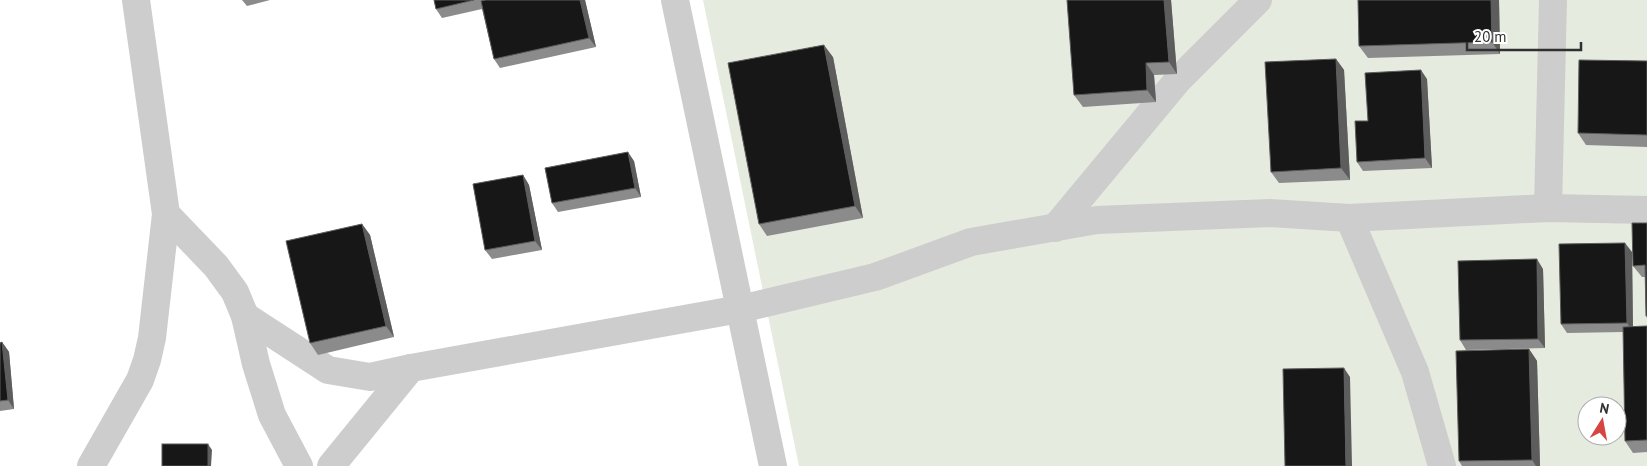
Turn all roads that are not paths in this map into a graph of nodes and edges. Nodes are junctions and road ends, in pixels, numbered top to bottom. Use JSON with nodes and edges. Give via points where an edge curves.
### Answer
{"nodes":[{"id":1,"x":136,"y":0,"type":"edge"},
{"id":2,"x":675,"y":0,"type":"edge"},
{"id":3,"x":1258,"y":0,"type":"edge"},
{"id":4,"x":1553,"y":0,"type":"edge"},
{"id":5,"x":1548,"y":208,"type":"junction"},
{"id":6,"x":1647,"y":210,"type":"edge"},
{"id":7,"x":166,"y":214,"type":"junction"},
{"id":8,"x":1348,"y":218,"type":"junction"},
{"id":9,"x":1055,"y":228,"type":"junction"},
{"id":10,"x":740,"y":309,"type":"junction"},
{"id":11,"x":245,"y":316,"type":"junction"},
{"id":12,"x":411,"y":368,"type":"junction"},
{"id":13,"x":91,"y":466,"type":"edge"},
{"id":14,"x":299,"y":466,"type":"edge"},
{"id":15,"x":331,"y":466,"type":"edge"},
{"id":16,"x":773,"y":466,"type":"edge"},
{"id":17,"x":1442,"y":466,"type":"edge"}],
"edges":[{"from":1,"to":7,"type":"street"},
{"from":2,"to":10,"type":"street"},
{"from":3,"to":9,"type":"street","via":[[1178,80]]},
{"from":4,"to":5,"type":"street"},
{"from":5,"to":6,"type":"street"},
{"from":5,"to":8,"type":"street"},
{"from":7,"to":11,"type":"street","via":[[216,266],[235,292]]},
{"from":7,"to":13,"type":"street","via":[[148,360]]},
{"from":8,"to":9,"type":"street","via":[[1270,213],[1097,220]]},
{"from":8,"to":17,"type":"street","via":[[1415,372]]},
{"from":9,"to":10,"type":"street","via":[[971,242],[874,277]]},
{"from":10,"to":12,"type":"street"},
{"from":10,"to":16,"type":"street"},
{"from":11,"to":12,"type":"street","via":[[328,370],[370,377]]},
{"from":11,"to":14,"type":"street","via":[[272,415]]},
{"from":12,"to":15,"type":"street"}]}
